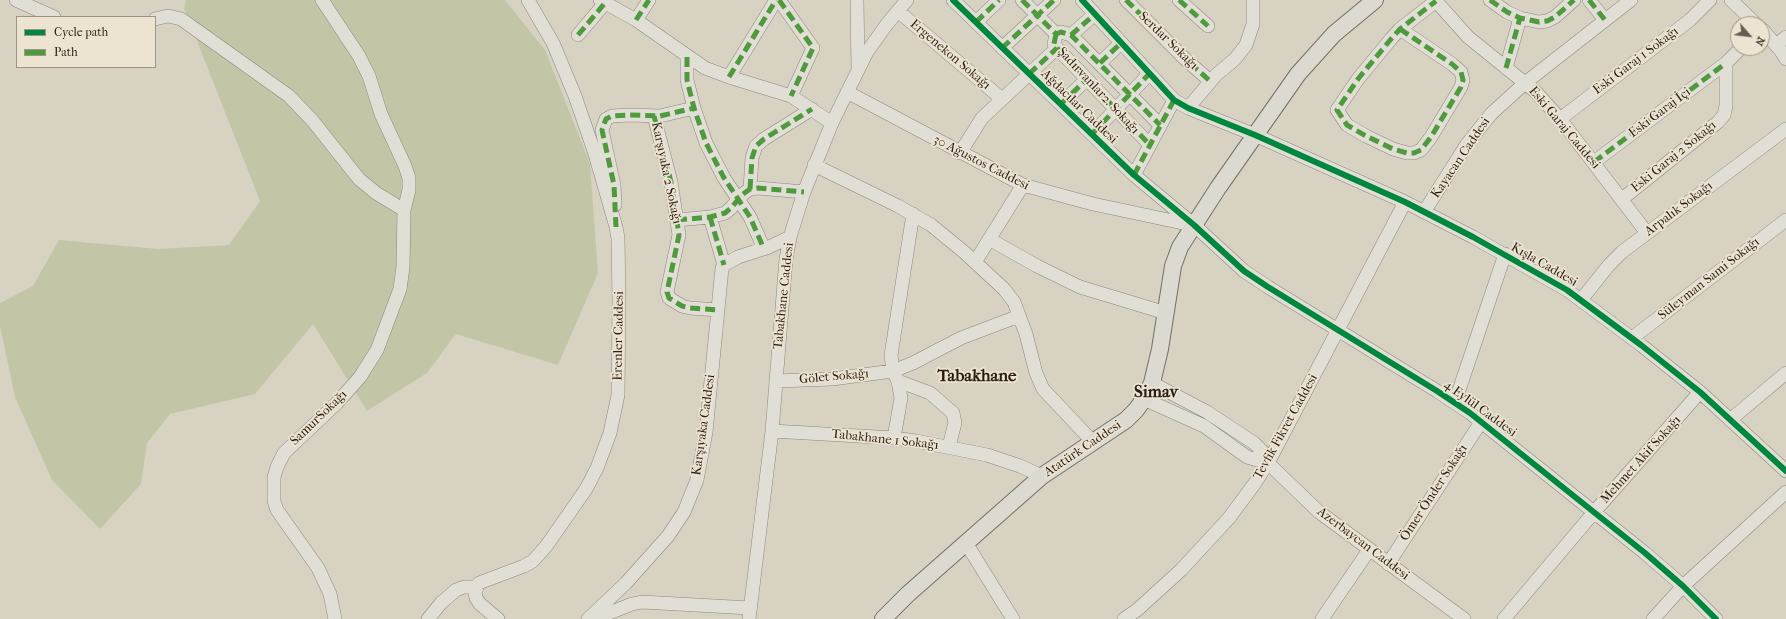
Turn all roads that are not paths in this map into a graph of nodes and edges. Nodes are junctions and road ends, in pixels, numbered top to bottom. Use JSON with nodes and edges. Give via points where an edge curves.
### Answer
{"nodes":[{"id":1,"x":16,"y":0,"type":"edge"},
{"id":2,"x":322,"y":0,"type":"edge"},
{"id":3,"x":528,"y":0,"type":"edge"},
{"id":4,"x":649,"y":0,"type":"edge"},
{"id":5,"x":777,"y":0,"type":"edge"},
{"id":6,"x":857,"y":0,"type":"edge"},
{"id":7,"x":907,"y":0,"type":"edge"},
{"id":8,"x":953,"y":0,"type":"edge"},
{"id":9,"x":999,"y":0,"type":"edge"},
{"id":10,"x":1022,"y":0,"type":"edge"},
{"id":11,"x":1054,"y":0,"type":"edge"},
{"id":12,"x":1082,"y":0,"type":"edge"},
{"id":13,"x":1126,"y":0,"type":"edge"},
{"id":14,"x":1179,"y":0,"type":"edge"},
{"id":15,"x":1253,"y":0,"type":"edge"},
{"id":16,"x":1374,"y":0,"type":"edge"},
{"id":17,"x":1436,"y":0,"type":"edge"},
{"id":18,"x":1490,"y":0,"type":"edge"},
{"id":19,"x":1574,"y":0,"type":"edge"},
{"id":20,"x":1589,"y":0,"type":"edge"},
{"id":21,"x":1631,"y":0,"type":"edge"},
{"id":22,"x":1710,"y":0,"type":"edge"},
{"id":23,"x":1731,"y":0,"type":"edge"},
{"id":24,"x":603,"y":1,"type":"edge"},
{"id":25,"x":898,"y":11,"type":"junction"},
{"id":26,"x":1095,"y":14,"type":"junction"},
{"id":27,"x":1037,"y":15,"type":"junction"},
{"id":28,"x":52,"y":16,"type":"edge"},
{"id":29,"x":1748,"y":16,"type":"edge"},
{"id":30,"x":1520,"y":18,"type":"junction"},
{"id":31,"x":156,"y":19,"type":"edge"},
{"id":32,"x":636,"y":20,"type":"junction"},
{"id":33,"x":1605,"y":20,"type":"junction"},
{"id":34,"x":976,"y":22,"type":"junction"},
{"id":35,"x":1208,"y":26,"type":"dead end"},
{"id":36,"x":1400,"y":29,"type":"junction"},
{"id":37,"x":1056,"y":34,"type":"junction"},
{"id":38,"x":578,"y":35,"type":"dead end"},
{"id":39,"x":1071,"y":35,"type":"junction"},
{"id":40,"x":1770,"y":35,"type":"edge"},
{"id":41,"x":1781,"y":41,"type":"edge"},
{"id":42,"x":1121,"y":43,"type":"junction"},
{"id":43,"x":1002,"y":48,"type":"junction"},
{"id":44,"x":1057,"y":48,"type":"junction"},
{"id":45,"x":1733,"y":56,"type":"edge"},
{"id":46,"x":687,"y":57,"type":"junction"},
{"id":47,"x":1786,"y":59,"type":"edge"},
{"id":48,"x":1726,"y":63,"type":"junction"},
{"id":49,"x":1100,"y":64,"type":"junction"},
{"id":50,"x":1506,"y":68,"type":"junction"},
{"id":51,"x":858,"y":70,"type":"junction"},
{"id":52,"x":1029,"y":74,"type":"junction"},
{"id":53,"x":1149,"y":74,"type":"junction"},
{"id":54,"x":729,"y":78,"type":"junction"},
{"id":55,"x":1087,"y":79,"type":"junction"},
{"id":56,"x":1210,"y":81,"type":"junction"},
{"id":57,"x":1525,"y":83,"type":"junction"},
{"id":58,"x":847,"y":92,"type":"junction"},
{"id":59,"x":1130,"y":94,"type":"junction"},
{"id":60,"x":791,"y":96,"type":"junction"},
{"id":61,"x":1002,"y":99,"type":"junction"},
{"id":62,"x":1174,"y":100,"type":"junction"},
{"id":63,"x":1061,"y":104,"type":"junction"},
{"id":64,"x":694,"y":108,"type":"junction"},
{"id":65,"x":1188,"y":108,"type":"junction"},
{"id":66,"x":812,"y":109,"type":"junction"},
{"id":67,"x":1116,"y":110,"type":"junction"},
{"id":68,"x":654,"y":116,"type":"junction"},
{"id":69,"x":1560,"y":119,"type":"junction"},
{"id":70,"x":832,"y":123,"type":"junction"},
{"id":71,"x":1160,"y":125,"type":"junction"},
{"id":72,"x":1786,"y":129,"type":"edge"},
{"id":73,"x":1092,"y":134,"type":"junction"},
{"id":74,"x":1255,"y":134,"type":"junction"},
{"id":75,"x":1150,"y":145,"type":"junction"},
{"id":76,"x":960,"y":153,"type":"junction"},
{"id":77,"x":1594,"y":162,"type":"junction"},
{"id":78,"x":814,"y":165,"type":"junction"},
{"id":79,"x":1134,"y":175,"type":"junction"},
{"id":80,"x":1023,"y":185,"type":"junction"},
{"id":81,"x":750,"y":190,"type":"junction"},
{"id":82,"x":804,"y":192,"type":"junction"},
{"id":83,"x":1622,"y":199,"type":"junction"},
{"id":84,"x":738,"y":200,"type":"junction"},
{"id":85,"x":1405,"y":202,"type":"junction"},
{"id":86,"x":404,"y":210,"type":"junction"},
{"id":87,"x":1424,"y":212,"type":"junction"},
{"id":88,"x":914,"y":214,"type":"junction"},
{"id":89,"x":710,"y":217,"type":"junction"},
{"id":90,"x":677,"y":220,"type":"junction"},
{"id":91,"x":1786,"y":220,"type":"edge"},
{"id":92,"x":1194,"y":225,"type":"junction"},
{"id":93,"x":616,"y":227,"type":"junction"},
{"id":94,"x":1647,"y":233,"type":"junction"},
{"id":95,"x":790,"y":237,"type":"junction"},
{"id":96,"x":990,"y":239,"type":"junction"},
{"id":97,"x":764,"y":249,"type":"junction"},
{"id":98,"x":1505,"y":254,"type":"junction"},
{"id":99,"x":975,"y":262,"type":"junction"},
{"id":100,"x":724,"y":265,"type":"junction"},
{"id":101,"x":1581,"y":300,"type":"junction"},
{"id":102,"x":718,"y":310,"type":"junction"},
{"id":103,"x":1166,"y":313,"type":"junction"},
{"id":104,"x":1019,"y":316,"type":"junction"},
{"id":105,"x":1338,"y":330,"type":"junction"},
{"id":106,"x":1632,"y":338,"type":"junction"},
{"id":107,"x":1786,"y":373,"type":"edge"},
{"id":108,"x":895,"y":376,"type":"junction"},
{"id":109,"x":776,"y":381,"type":"junction"},
{"id":110,"x":1152,"y":383,"type":"junction"},
{"id":111,"x":1700,"y":392,"type":"junction"},
{"id":112,"x":1144,"y":399,"type":"junction"},
{"id":113,"x":1455,"y":402,"type":"junction"},
{"id":114,"x":1730,"y":420,"type":"junction"},
{"id":115,"x":1481,"y":422,"type":"junction"},
{"id":116,"x":772,"y":431,"type":"junction"},
{"id":117,"x":894,"y":438,"type":"junction"},
{"id":118,"x":1093,"y":442,"type":"junction"},
{"id":119,"x":948,"y":446,"type":"junction"},
{"id":120,"x":1268,"y":463,"type":"junction"},
{"id":121,"x":1786,"y":471,"type":"edge"},
{"id":122,"x":1042,"y":476,"type":"junction"},
{"id":123,"x":1786,"y":492,"type":"edge"},
{"id":124,"x":1595,"y":511,"type":"junction"},
{"id":125,"x":966,"y":543,"type":"junction"},
{"id":126,"x":1370,"y":550,"type":"junction"},
{"id":127,"x":1388,"y":564,"type":"junction"},
{"id":128,"x":1683,"y":586,"type":"junction"},
{"id":129,"x":476,"y":587,"type":"junction"},
{"id":130,"x":750,"y":614,"type":"edge"},
{"id":131,"x":1140,"y":614,"type":"edge"},
{"id":132,"x":335,"y":619,"type":"edge"},
{"id":133,"x":428,"y":619,"type":"edge"},
{"id":134,"x":498,"y":619,"type":"edge"},
{"id":135,"x":588,"y":619,"type":"edge"},
{"id":136,"x":594,"y":619,"type":"edge"},
{"id":137,"x":883,"y":619,"type":"edge"},
{"id":138,"x":1013,"y":619,"type":"edge"},
{"id":139,"x":1124,"y":619,"type":"edge"},
{"id":140,"x":1322,"y":619,"type":"edge"},
{"id":141,"x":1464,"y":619,"type":"edge"},
{"id":142,"x":1504,"y":619,"type":"edge"},
{"id":143,"x":1653,"y":619,"type":"edge"},
{"id":144,"x":1716,"y":619,"type":"edge"}],
"edges":[{"from":1,"to":28,"type":"street"},
{"from":2,"to":86,"type":"street","name":"SamurSokağı","via":[[359,56],[369,76],[383,120],[405,166],[409,190]]},
{"from":3,"to":93,"type":"street","name":"Erenler Caddesi","via":[[553,43],[575,96]]},
{"from":4,"to":32,"type":"street"},
{"from":5,"to":54,"type":"street"},
{"from":5,"to":60,"type":"street","via":[[813,48]]},
{"from":6,"to":51,"type":"street"},
{"from":7,"to":25,"type":"street","name":"Tabakhane Caddesi"},
{"from":8,"to":34,"type":"street","name":"Ağdacılar Caddesi"},
{"from":9,"to":34,"type":"street"},
{"from":10,"to":27,"type":"street"},
{"from":11,"to":27,"type":"street"},
{"from":12,"to":26,"type":"street","name":"Kışla Caddesi"},
{"from":13,"to":56,"type":"street","name":"Serdar Sokağı"},
{"from":14,"to":35,"type":"street"},
{"from":15,"to":56,"type":"street","via":[[1253,24],[1246,45],[1235,59]]},
{"from":16,"to":74,"type":"main road","name":"Atatürk Caddesi","via":[[1320,49],[1298,74]]},
{"from":17,"to":36,"type":"street"},
{"from":17,"to":50,"type":"street","name":"Eski Garaj Caddesi","via":[[1468,37]]},
{"from":18,"to":30,"type":"street"},
{"from":19,"to":30,"type":"street","via":[[1547,21]]},
{"from":20,"to":33,"type":"street"},
{"from":21,"to":33,"type":"street","name":"Kayacan Caddesi"},
{"from":22,"to":69,"type":"street","name":"Eski Garaj 1 Sokağı","via":[[1690,20]]},
{"from":23,"to":29,"type":"street"},
{"from":24,"to":32,"type":"street"},
{"from":24,"to":38,"type":"street"},
{"from":25,"to":51,"type":"street","name":"Tabakhane Caddesi","via":[[875,40]]},
{"from":25,"to":61,"type":"street","name":"Ergenekon Sokağı"},
{"from":26,"to":39,"type":"street"},
{"from":26,"to":42,"type":"street","name":"Kışla Caddesi"},
{"from":27,"to":37,"type":"street"},
{"from":27,"to":43,"type":"street"},
{"from":30,"to":50,"type":"street"},
{"from":31,"to":86,"type":"street","via":[[168,16],[181,19],[289,96],[312,120],[359,179]]},
{"from":32,"to":46,"type":"street"},
{"from":33,"to":57,"type":"street","name":"Kayacan Caddesi"},
{"from":34,"to":43,"type":"street","name":"Ağdacılar Caddesi"},
{"from":36,"to":36,"type":"street","via":[[1452,64],[1461,72],[1463,80],[1431,137],[1421,150],[1414,154],[1373,140],[1347,125],[1337,110],[1379,51]]},
{"from":37,"to":39,"type":"street","via":[[1062,32]]},
{"from":37,"to":44,"type":"street","name":"Şadırvanlar2. Sokağı","via":[[1054,44]]},
{"from":39,"to":49,"type":"street"},
{"from":40,"to":41,"type":"street"},
{"from":41,"to":47,"type":"street"},
{"from":42,"to":49,"type":"street"},
{"from":42,"to":53,"type":"street","name":"Kışla Caddesi"},
{"from":43,"to":52,"type":"street","name":"Ağdacılar Caddesi"},
{"from":44,"to":52,"type":"street"},
{"from":44,"to":55,"type":"street","name":"Şadırvanlar2. Sokağı"},
{"from":45,"to":48,"type":"street"},
{"from":46,"to":54,"type":"street"},
{"from":46,"to":64,"type":"street","via":[[687,80]]},
{"from":48,"to":77,"type":"street","name":"Eski Garaj İçi"},
{"from":48,"to":83,"type":"street","name":"Eski Garaj 2 Sokağı","via":[[1724,115]]},
{"from":49,"to":59,"type":"street"},
{"from":50,"to":57,"type":"street","name":"Eski Garaj Caddesi"},
{"from":51,"to":58,"type":"street","name":"Tabakhane Caddesi"},
{"from":52,"to":61,"type":"street"},
{"from":52,"to":63,"type":"street","name":"Ağdacılar Caddesi"},
{"from":53,"to":59,"type":"street"},
{"from":53,"to":62,"type":"street","name":"Kışla Caddesi"},
{"from":54,"to":60,"type":"street"},
{"from":55,"to":63,"type":"street"},
{"from":55,"to":67,"type":"street","name":"Şadırvanlar2. Sokağı"},
{"from":56,"to":65,"type":"street"},
{"from":57,"to":69,"type":"street","name":"Eski Garaj Caddesi"},
{"from":57,"to":87,"type":"street","name":"Kayacan Caddesi","via":[[1503,101],[1481,125]]},
{"from":58,"to":70,"type":"street","name":"Tabakhane Caddesi"},
{"from":58,"to":76,"type":"street","name":"30 Ağustos Caddesi"},
{"from":59,"to":67,"type":"street"},
{"from":59,"to":71,"type":"street"},
{"from":60,"to":66,"type":"street"},
{"from":61,"to":76,"type":"street","via":[[982,118]]},
{"from":62,"to":65,"type":"street","name":"Kışla Caddesi"},
{"from":62,"to":71,"type":"street"},
{"from":63,"to":73,"type":"street","name":"Ağdacılar Caddesi"},
{"from":64,"to":68,"type":"street"},
{"from":64,"to":84,"type":"street","via":[[712,156]]},
{"from":65,"to":74,"type":"street","name":"Kışla Caddesi"},
{"from":66,"to":70,"type":"street"},
{"from":66,"to":81,"type":"street","via":[[756,146],[752,158]]},
{"from":67,"to":73,"type":"street"},
{"from":67,"to":75,"type":"street","name":"Şadırvanlar2. Sokağı"},
{"from":68,"to":90,"type":"street","name":"Karşıyaka 2 Sokağı","via":[[671,182]]},
{"from":68,"to":93,"type":"street","via":[[612,116],[603,124],[602,130],[614,185]]},
{"from":69,"to":77,"type":"street","name":"Eski Garaj Caddesi"},
{"from":70,"to":78,"type":"street","name":"Tabakhane Caddesi"},
{"from":71,"to":75,"type":"street"},
{"from":72,"to":94,"type":"street","name":"Arpalık Sokağı"},
{"from":73,"to":79,"type":"street","name":"Ağdacılar Caddesi"},
{"from":74,"to":85,"type":"street","name":"Kışla Caddesi"},
{"from":74,"to":92,"type":"main road","name":"Atatürk Caddesi"},
{"from":75,"to":79,"type":"street"},
{"from":76,"to":80,"type":"street","name":"30 Ağustos Caddesi"},
{"from":77,"to":83,"type":"street","name":"Eski Garaj Caddesi"},
{"from":78,"to":82,"type":"street","name":"Tabakhane Caddesi"},
{"from":78,"to":88,"type":"street"},
{"from":79,"to":92,"type":"street","name":"Ağdacılar Caddesi"},
{"from":80,"to":92,"type":"street","name":"30 Ağustos Caddesi","via":[[1093,204]]},
{"from":80,"to":96,"type":"street"},
{"from":81,"to":82,"type":"street","via":[[758,188]]},
{"from":81,"to":84,"type":"street"},
{"from":82,"to":95,"type":"street","name":"Tabakhane Caddesi"},
{"from":83,"to":94,"type":"street","name":"Eski Garaj Caddesi"},
{"from":84,"to":89,"type":"street","via":[[725,213]]},
{"from":84,"to":97,"type":"street","via":[[750,217]]},
{"from":85,"to":87,"type":"street","name":"Kışla Caddesi"},
{"from":85,"to":105,"type":"street","name":"Tevfik Fikret Caddesi"},
{"from":86,"to":132,"type":"street","name":"SamurSokağı","via":[[400,289],[377,350],[360,377],[337,403],[284,453],[274,476],[274,501],[277,510],[318,568],[330,594]]},
{"from":87,"to":98,"type":"street","name":"Kışla Caddesi"},
{"from":88,"to":99,"type":"street","via":[[943,234]]},
{"from":88,"to":108,"type":"street","via":[[891,355]]},
{"from":89,"to":90,"type":"street"},
{"from":89,"to":100,"type":"street"},
{"from":90,"to":102,"type":"street","name":"Karşıyaka 2 Sokağı","via":[[679,235],[667,292],[669,298],[690,308]]},
{"from":91,"to":106,"type":"street","name":"Süleyman Sami Sokağı"},
{"from":92,"to":103,"type":"main road","name":"Atatürk Caddesi","via":[[1176,256]]},
{"from":92,"to":105,"type":"street","name":"4 Eylül Caddesi","via":[[1244,271]]},
{"from":93,"to":129,"type":"street","name":"Erenler Caddesi","via":[[619,302],[618,395],[604,451],[586,489],[540,555],[524,566],[483,580]]},
{"from":94,"to":101,"type":"street","name":"Arpalık Sokağı","via":[[1609,265]]},
{"from":95,"to":97,"type":"street"},
{"from":95,"to":109,"type":"street","name":"Tabakhane Caddesi"},
{"from":96,"to":99,"type":"street"},
{"from":96,"to":103,"type":"street","via":[[1080,287]]},
{"from":97,"to":100,"type":"street","via":[[738,257]]},
{"from":98,"to":101,"type":"street","name":"Kışla Caddesi"},
{"from":98,"to":113,"type":"street"},
{"from":99,"to":104,"type":"street","via":[[1004,289],[1014,302]]},
{"from":100,"to":102,"type":"street","name":"Karşıyaka Caddesi","via":[[720,273]]},
{"from":101,"to":106,"type":"street","name":"Kışla Caddesi"},
{"from":102,"to":135,"type":"street","name":"Karşıyaka Caddesi","via":[[698,480],[678,523],[668,536],[626,584]]},
{"from":103,"to":110,"type":"main road","name":"Atatürk Caddesi"},
{"from":104,"to":108,"type":"street","via":[[961,338],[913,363]]},
{"from":104,"to":118,"type":"street","via":[[1043,389]]},
{"from":105,"to":113,"type":"street","name":"4 Eylül Caddesi"},
{"from":105,"to":120,"type":"street","name":"Tevfik Fikret Caddesi"},
{"from":106,"to":111,"type":"street","name":"Kışla Caddesi"},
{"from":107,"to":114,"type":"street"},
{"from":108,"to":109,"type":"street","name":"Gölet Sokağı"},
{"from":108,"to":117,"type":"street","via":[[900,391],[901,407]]},
{"from":108,"to":119,"type":"street","via":[[930,393],[953,413],[955,423]]},
{"from":109,"to":116,"type":"street","name":"Tabakhane Caddesi"},
{"from":110,"to":112,"type":"main road","name":"Atatürk Caddesi"},
{"from":110,"to":120,"type":"street","name":"Azerbaycan Caddesi","via":[[1207,412],[1254,443],[1264,452]]},
{"from":111,"to":114,"type":"street","name":"Kışla Caddesi"},
{"from":111,"to":124,"type":"street","name":"Mehmet Akif Sokağı"},
{"from":112,"to":118,"type":"main road","name":"Atatürk Caddesi","via":[[1126,420]]},
{"from":112,"to":120,"type":"street","name":"Azerbaycan Caddesi","via":[[1204,426],[1247,457]]},
{"from":113,"to":115,"type":"street","name":"4 Eylül Caddesi"},
{"from":114,"to":121,"type":"street","name":"Kışla Caddesi"},
{"from":115,"to":124,"type":"street","name":"4 Eylül Caddesi"},
{"from":115,"to":127,"type":"street","name":"Ömer Önder Sokağı"},
{"from":116,"to":117,"type":"street","name":"Tabakhane 1 Sokağı"},
{"from":116,"to":130,"type":"street","name":"Tabakhane Caddesi"},
{"from":117,"to":119,"type":"street","name":"Tabakhane 1 Sokağı"},
{"from":118,"to":122,"type":"main road","name":"Atatürk Caddesi"},
{"from":119,"to":122,"type":"street","name":"Tabakhane 1 Sokağı","via":[[1004,460]]},
{"from":120,"to":126,"type":"street","name":"Azerbaycan Caddesi","via":[[1319,512]]},
{"from":120,"to":131,"type":"street","name":"Tevfik Fikret Caddesi","via":[[1243,500],[1214,535]]},
{"from":122,"to":125,"type":"main road","name":"Atatürk Caddesi"},
{"from":123,"to":128,"type":"street"},
{"from":124,"to":128,"type":"street","name":"4 Eylül Caddesi"},
{"from":124,"to":142,"type":"street","name":"Mehmet Akif Sokağı"},
{"from":125,"to":137,"type":"main road","name":"Atatürk Caddesi"},
{"from":125,"to":138,"type":"street"},
{"from":126,"to":127,"type":"street","name":"Azerbaycan Caddesi"},
{"from":126,"to":140,"type":"street"},
{"from":127,"to":141,"type":"street","name":"Azerbaycan Caddesi"},
{"from":128,"to":143,"type":"street"},
{"from":128,"to":144,"type":"street","name":"4 Eylül Caddesi"},
{"from":129,"to":133,"type":"street","via":[[456,590],[444,599]]},
{"from":129,"to":134,"type":"street","via":[[476,598],[480,604]]},
{"from":130,"to":136,"type":"street","via":[[642,602]]},
{"from":131,"to":139,"type":"street","name":"Tevfik Fikret Caddesi"}]}
